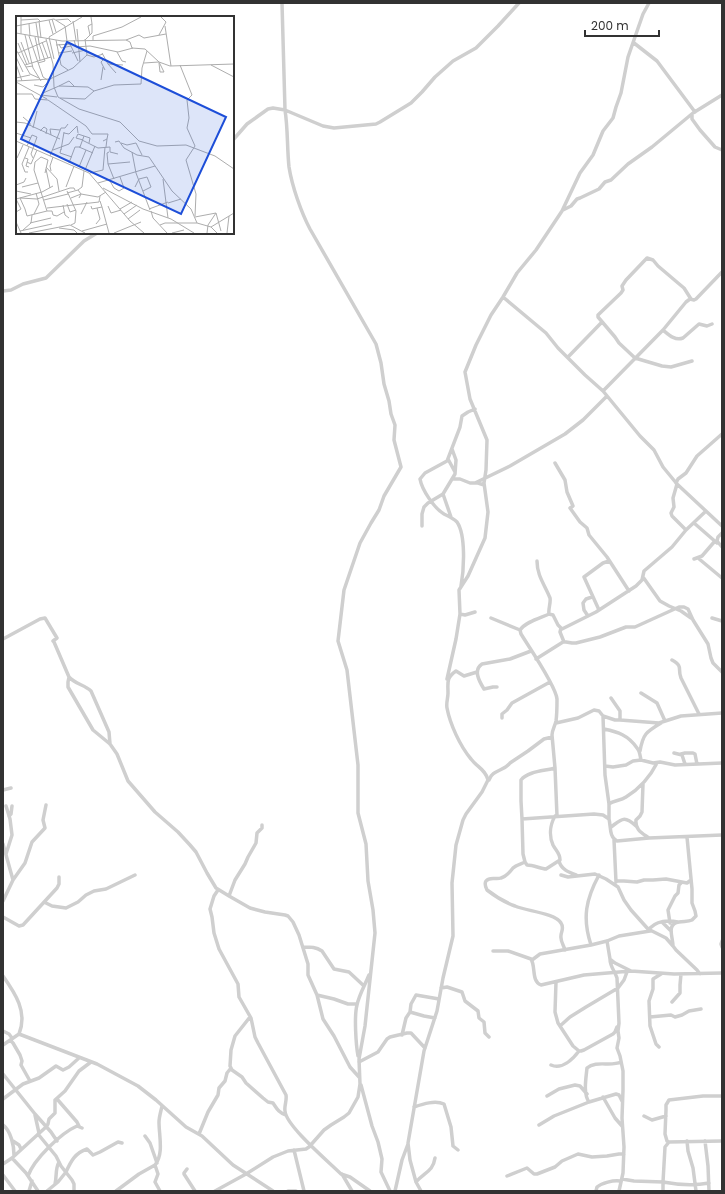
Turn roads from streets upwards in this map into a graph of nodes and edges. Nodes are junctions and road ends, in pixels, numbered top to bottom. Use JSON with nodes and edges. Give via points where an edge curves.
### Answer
{"nodes":[{"id":1,"x":282,"y":3,"type":"edge"},
{"id":2,"x":519,"y":3,"type":"edge"},
{"id":3,"x":649,"y":3,"type":"edge"},
{"id":4,"x":634,"y":43,"type":"junction"},
{"id":5,"x":722,"y":95,"type":"edge"},
{"id":6,"x":285,"y":110,"type":"junction"},
{"id":7,"x":693,"y":113,"type":"junction"},
{"id":8,"x":234,"y":139,"type":"edge"},
{"id":9,"x":722,"y":150,"type":"edge"},
{"id":10,"x":562,"y":211,"type":"junction"},
{"id":11,"x":95,"y":234,"type":"edge"},
{"id":12,"x":722,"y":272,"type":"edge"},
{"id":13,"x":3,"y":290,"type":"edge"},
{"id":14,"x":504,"y":297,"type":"junction"},
{"id":15,"x":691,"y":300,"type":"junction"},
{"id":16,"x":602,"y":322,"type":"junction"},
{"id":17,"x":712,"y":324,"type":"dead end"},
{"id":18,"x":663,"y":330,"type":"junction"},
{"id":19,"x":568,"y":357,"type":"junction"},
{"id":20,"x":635,"y":358,"type":"junction"},
{"id":21,"x":692,"y":362,"type":"dead end"},
{"id":22,"x":603,"y":391,"type":"junction"},
{"id":23,"x":607,"y":396,"type":"junction"},
{"id":24,"x":474,"y":409,"type":"junction"},
{"id":25,"x":722,"y":434,"type":"edge"},
{"id":26,"x":718,"y":438,"type":"junction"},
{"id":27,"x":722,"y":442,"type":"edge"},
{"id":28,"x":452,"y":449,"type":"junction"},
{"id":29,"x":448,"y":459,"type":"junction"},
{"id":30,"x":555,"y":463,"type":"dead end"},
{"id":31,"x":455,"y":473,"type":"junction"},
{"id":32,"x":485,"y":478,"type":"junction"},
{"id":33,"x":452,"y":480,"type":"junction"},
{"id":34,"x":475,"y":483,"type":"junction"},
{"id":35,"x":677,"y":484,"type":"junction"},
{"id":36,"x":484,"y":486,"type":"junction"},
{"id":37,"x":675,"y":490,"type":"junction"},
{"id":38,"x":683,"y":490,"type":"junction"},
{"id":39,"x":443,"y":494,"type":"junction"},
{"id":40,"x":432,"y":501,"type":"junction"},
{"id":41,"x":706,"y":512,"type":"junction"},
{"id":42,"x":451,"y":518,"type":"junction"},
{"id":43,"x":694,"y":523,"type":"junction"},
{"id":44,"x":422,"y":526,"type":"dead end"},
{"id":45,"x":722,"y":526,"type":"edge"},
{"id":46,"x":686,"y":530,"type":"junction"},
{"id":47,"x":722,"y":533,"type":"edge"},
{"id":48,"x":716,"y":542,"type":"junction"},
{"id":49,"x":722,"y":547,"type":"edge"},
{"id":50,"x":537,"y":561,"type":"dead end"},
{"id":51,"x":609,"y":561,"type":"junction"},
{"id":52,"x":643,"y":577,"type":"junction"},
{"id":53,"x":722,"y":578,"type":"edge"},
{"id":54,"x":461,"y":586,"type":"junction"},
{"id":55,"x":629,"y":591,"type":"junction"},
{"id":56,"x":592,"y":597,"type":"junction"},
{"id":57,"x":676,"y":609,"type":"junction"},
{"id":58,"x":599,"y":610,"type":"junction"},
{"id":59,"x":475,"y":612,"type":"dead end"},
{"id":60,"x":460,"y":614,"type":"junction"},
{"id":61,"x":549,"y":614,"type":"junction"},
{"id":62,"x":588,"y":616,"type":"junction"},
{"id":63,"x":491,"y":618,"type":"dead end"},
{"id":64,"x":712,"y":618,"type":"dead end"},
{"id":65,"x":722,"y":621,"type":"edge"},
{"id":66,"x":561,"y":628,"type":"junction"},
{"id":67,"x":520,"y":630,"type":"junction"},
{"id":68,"x":3,"y":639,"type":"edge"},
{"id":69,"x":564,"y":642,"type":"junction"},
{"id":70,"x":531,"y":651,"type":"junction"},
{"id":71,"x":536,"y":659,"type":"junction"},
{"id":72,"x":672,"y":660,"type":"dead end"},
{"id":73,"x":451,"y":663,"type":"junction"},
{"id":74,"x":457,"y":671,"type":"junction"},
{"id":75,"x":477,"y":672,"type":"junction"},
{"id":76,"x":722,"y":672,"type":"edge"},
{"id":77,"x":69,"y":677,"type":"junction"},
{"id":78,"x":447,"y":680,"type":"junction"},
{"id":79,"x":550,"y":682,"type":"junction"},
{"id":80,"x":497,"y":688,"type":"dead end"},
{"id":81,"x":641,"y":693,"type":"dead end"},
{"id":82,"x":611,"y":698,"type":"dead end"},
{"id":83,"x":722,"y":713,"type":"edge"},
{"id":84,"x":699,"y":714,"type":"junction"},
{"id":85,"x":603,"y":716,"type":"junction"},
{"id":86,"x":502,"y":718,"type":"dead end"},
{"id":87,"x":620,"y":720,"type":"junction"},
{"id":88,"x":664,"y":721,"type":"junction"},
{"id":89,"x":556,"y":723,"type":"junction"},
{"id":90,"x":604,"y":729,"type":"junction"},
{"id":91,"x":552,"y":737,"type":"junction"},
{"id":92,"x":110,"y":744,"type":"junction"},
{"id":93,"x":639,"y":752,"type":"junction"},
{"id":94,"x":674,"y":753,"type":"dead end"},
{"id":95,"x":681,"y":754,"type":"junction"},
{"id":96,"x":641,"y":760,"type":"junction"},
{"id":97,"x":657,"y":763,"type":"junction"},
{"id":98,"x":722,"y":763,"type":"edge"},
{"id":99,"x":685,"y":764,"type":"junction"},
{"id":100,"x":697,"y":764,"type":"junction"},
{"id":101,"x":605,"y":766,"type":"junction"},
{"id":102,"x":555,"y":768,"type":"junction"},
{"id":103,"x":488,"y":780,"type":"junction"},
{"id":104,"x":643,"y":784,"type":"junction"},
{"id":105,"x":11,"y":788,"type":"dead end"},
{"id":106,"x":3,"y":790,"type":"edge"},
{"id":107,"x":609,"y":804,"type":"junction"},
{"id":108,"x":46,"y":805,"type":"dead end"},
{"id":109,"x":6,"y":806,"type":"dead end"},
{"id":110,"x":12,"y":806,"type":"dead end"},
{"id":111,"x":9,"y":816,"type":"junction"},
{"id":112,"x":556,"y":816,"type":"junction"},
{"id":113,"x":546,"y":817,"type":"junction"},
{"id":114,"x":609,"y":818,"type":"junction"},
{"id":115,"x":522,"y":819,"type":"junction"},
{"id":116,"x":619,"y":820,"type":"junction"},
{"id":117,"x":552,"y":824,"type":"junction"},
{"id":118,"x":262,"y":825,"type":"dead end"},
{"id":119,"x":636,"y":826,"type":"junction"},
{"id":120,"x":611,"y":827,"type":"junction"},
{"id":121,"x":722,"y":835,"type":"edge"},
{"id":122,"x":687,"y":837,"type":"junction"},
{"id":123,"x":649,"y":838,"type":"junction"},
{"id":124,"x":614,"y":840,"type":"junction"},
{"id":125,"x":3,"y":844,"type":"edge"},
{"id":126,"x":6,"y":855,"type":"junction"},
{"id":127,"x":559,"y":861,"type":"junction"},
{"id":128,"x":525,"y":862,"type":"junction"},
{"id":129,"x":590,"y":874,"type":"junction"},
{"id":130,"x":135,"y":875,"type":"dead end"},
{"id":131,"x":561,"y":875,"type":"dead end"},
{"id":132,"x":576,"y":875,"type":"junction"},
{"id":133,"x":599,"y":875,"type":"junction"},
{"id":134,"x":59,"y":877,"type":"dead end"},
{"id":135,"x":12,"y":880,"type":"junction"},
{"id":136,"x":691,"y":880,"type":"junction"},
{"id":137,"x":616,"y":881,"type":"junction"},
{"id":138,"x":683,"y":882,"type":"junction"},
{"id":139,"x":594,"y":885,"type":"junction"},
{"id":140,"x":616,"y":886,"type":"junction"},
{"id":141,"x":218,"y":890,"type":"junction"},
{"id":142,"x":229,"y":896,"type":"junction"},
{"id":143,"x":3,"y":901,"type":"edge"},
{"id":144,"x":44,"y":902,"type":"junction"},
{"id":145,"x":3,"y":917,"type":"edge"},
{"id":146,"x":670,"y":921,"type":"junction"},
{"id":147,"x":662,"y":922,"type":"junction"},
{"id":148,"x":678,"y":922,"type":"junction"},
{"id":149,"x":670,"y":929,"type":"junction"},
{"id":150,"x":650,"y":930,"type":"junction"},
{"id":151,"x":607,"y":941,"type":"junction"},
{"id":152,"x":722,"y":941,"type":"edge"},
{"id":153,"x":591,"y":945,"type":"junction"},
{"id":154,"x":673,"y":946,"type":"junction"},
{"id":155,"x":304,"y":947,"type":"junction"},
{"id":156,"x":722,"y":947,"type":"edge"},
{"id":157,"x":565,"y":950,"type":"junction"},
{"id":158,"x":493,"y":951,"type":"dead end"},
{"id":159,"x":610,"y":959,"type":"junction"},
{"id":160,"x":532,"y":960,"type":"junction"},
{"id":161,"x":629,"y":971,"type":"junction"},
{"id":162,"x":615,"y":972,"type":"junction"},
{"id":163,"x":371,"y":973,"type":"junction"},
{"id":164,"x":662,"y":973,"type":"junction"},
{"id":165,"x":722,"y":973,"type":"edge"},
{"id":166,"x":681,"y":974,"type":"junction"},
{"id":167,"x":700,"y":974,"type":"junction"},
{"id":168,"x":3,"y":976,"type":"edge"},
{"id":169,"x":556,"y":982,"type":"junction"},
{"id":170,"x":364,"y":986,"type":"junction"},
{"id":171,"x":441,"y":988,"type":"junction"},
{"id":172,"x":618,"y":988,"type":"junction"},
{"id":173,"x":317,"y":995,"type":"junction"},
{"id":174,"x":439,"y":999,"type":"junction"},
{"id":175,"x":672,"y":1002,"type":"dead end"},
{"id":176,"x":357,"y":1004,"type":"junction"},
{"id":177,"x":701,"y":1009,"type":"dead end"},
{"id":178,"x":410,"y":1012,"type":"junction"},
{"id":179,"x":250,"y":1017,"type":"junction"},
{"id":180,"x":650,"y":1017,"type":"junction"},
{"id":181,"x":435,"y":1018,"type":"junction"},
{"id":182,"x":619,"y":1021,"type":"junction"},
{"id":183,"x":560,"y":1026,"type":"junction"},
{"id":184,"x":3,"y":1032,"type":"edge"},
{"id":185,"x":19,"y":1034,"type":"junction"},
{"id":186,"x":402,"y":1035,"type":"junction"},
{"id":187,"x":489,"y":1037,"type":"dead end"},
{"id":188,"x":11,"y":1039,"type":"junction"},
{"id":189,"x":3,"y":1045,"type":"edge"},
{"id":190,"x":659,"y":1047,"type":"dead end"},
{"id":191,"x":425,"y":1048,"type":"junction"},
{"id":192,"x":579,"y":1051,"type":"junction"},
{"id":193,"x":79,"y":1058,"type":"junction"},
{"id":194,"x":359,"y":1061,"type":"junction"},
{"id":195,"x":91,"y":1062,"type":"junction"},
{"id":196,"x":621,"y":1062,"type":"junction"},
{"id":197,"x":551,"y":1065,"type":"dead end"},
{"id":198,"x":231,"y":1068,"type":"junction"},
{"id":199,"x":3,"y":1074,"type":"edge"},
{"id":200,"x":359,"y":1077,"type":"junction"},
{"id":201,"x":30,"y":1081,"type":"junction"},
{"id":202,"x":360,"y":1084,"type":"junction"},
{"id":203,"x":16,"y":1091,"type":"junction"},
{"id":204,"x":587,"y":1094,"type":"junction"},
{"id":205,"x":547,"y":1096,"type":"dead end"},
{"id":206,"x":722,"y":1096,"type":"edge"},
{"id":207,"x":603,"y":1097,"type":"junction"},
{"id":208,"x":3,"y":1099,"type":"edge"},
{"id":209,"x":57,"y":1099,"type":"junction"},
{"id":210,"x":589,"y":1102,"type":"junction"},
{"id":211,"x":623,"y":1102,"type":"junction"},
{"id":212,"x":162,"y":1106,"type":"junction"},
{"id":213,"x":414,"y":1108,"type":"junction"},
{"id":214,"x":35,"y":1114,"type":"junction"},
{"id":215,"x":286,"y":1115,"type":"junction"},
{"id":216,"x":644,"y":1116,"type":"dead end"},
{"id":217,"x":666,"y":1116,"type":"junction"},
{"id":218,"x":3,"y":1125,"type":"edge"},
{"id":219,"x":539,"y":1125,"type":"dead end"},
{"id":220,"x":46,"y":1127,"type":"junction"},
{"id":221,"x":623,"y":1127,"type":"junction"},
{"id":222,"x":39,"y":1133,"type":"junction"},
{"id":223,"x":199,"y":1134,"type":"junction"},
{"id":224,"x":145,"y":1136,"type":"dead end"},
{"id":225,"x":12,"y":1140,"type":"junction"},
{"id":226,"x":706,"y":1140,"type":"junction"},
{"id":227,"x":722,"y":1140,"type":"edge"},
{"id":228,"x":56,"y":1141,"type":"junction"},
{"id":229,"x":687,"y":1141,"type":"junction"},
{"id":230,"x":668,"y":1142,"type":"junction"},
{"id":231,"x":122,"y":1143,"type":"dead end"},
{"id":232,"x":408,"y":1143,"type":"junction"},
{"id":233,"x":311,"y":1145,"type":"junction"},
{"id":234,"x":48,"y":1148,"type":"junction"},
{"id":235,"x":22,"y":1149,"type":"junction"},
{"id":236,"x":294,"y":1150,"type":"junction"},
{"id":237,"x":458,"y":1150,"type":"dead end"},
{"id":238,"x":624,"y":1154,"type":"junction"},
{"id":239,"x":13,"y":1156,"type":"junction"},
{"id":240,"x":435,"y":1158,"type":"dead end"},
{"id":241,"x":59,"y":1162,"type":"junction"},
{"id":242,"x":3,"y":1164,"type":"edge"},
{"id":243,"x":156,"y":1164,"type":"junction"},
{"id":244,"x":187,"y":1169,"type":"dead end"},
{"id":245,"x":66,"y":1172,"type":"junction"},
{"id":246,"x":246,"y":1174,"type":"junction"},
{"id":247,"x":341,"y":1174,"type":"junction"},
{"id":248,"x":3,"y":1175,"type":"edge"},
{"id":249,"x":28,"y":1176,"type":"junction"},
{"id":250,"x":507,"y":1176,"type":"dead end"},
{"id":251,"x":621,"y":1180,"type":"junction"},
{"id":252,"x":32,"y":1181,"type":"junction"},
{"id":253,"x":416,"y":1182,"type":"junction"},
{"id":254,"x":663,"y":1182,"type":"junction"},
{"id":255,"x":709,"y":1183,"type":"junction"},
{"id":256,"x":54,"y":1185,"type":"junction"},
{"id":257,"x":695,"y":1185,"type":"junction"},
{"id":258,"x":118,"y":1190,"type":"edge"},
{"id":259,"x":595,"y":1190,"type":"edge"},
{"id":260,"x":15,"y":1191,"type":"edge"},
{"id":261,"x":29,"y":1191,"type":"edge"},
{"id":262,"x":38,"y":1191,"type":"edge"},
{"id":263,"x":47,"y":1191,"type":"edge"},
{"id":264,"x":74,"y":1191,"type":"edge"},
{"id":265,"x":160,"y":1191,"type":"edge"},
{"id":266,"x":195,"y":1191,"type":"edge"},
{"id":267,"x":215,"y":1191,"type":"edge"},
{"id":268,"x":273,"y":1191,"type":"edge"},
{"id":269,"x":288,"y":1191,"type":"edge"},
{"id":270,"x":296,"y":1191,"type":"edge"},
{"id":271,"x":304,"y":1191,"type":"edge"},
{"id":272,"x":352,"y":1191,"type":"edge"},
{"id":273,"x":370,"y":1191,"type":"edge"},
{"id":274,"x":390,"y":1191,"type":"edge"},
{"id":275,"x":395,"y":1191,"type":"edge"},
{"id":276,"x":421,"y":1191,"type":"edge"},
{"id":277,"x":619,"y":1191,"type":"edge"},
{"id":278,"x":663,"y":1191,"type":"edge"},
{"id":279,"x":696,"y":1191,"type":"edge"},
{"id":280,"x":709,"y":1191,"type":"edge"}],
"edges":[{"from":1,"to":6,"type":"street"},
{"from":2,"to":6,"type":"street","via":[[476,48],[453,61],[410,102],[376,124],[334,128]]},
{"from":3,"to":4,"type":"street"},
{"from":4,"to":7,"type":"street","via":[[656,61]]},
{"from":4,"to":10,"type":"street","via":[[628,57],[614,116],[603,131],[593,155]]},
{"from":5,"to":7,"type":"street"},
{"from":6,"to":8,"type":"street","via":[[267,109],[247,124]]},
{"from":6,"to":163,"type":"street","via":[[289,166],[298,198],[310,229],[376,344],[395,425],[394,440],[401,465],[360,543],[344,590],[338,641],[347,670],[358,765],[358,813],[366,844],[374,933]]},
{"from":7,"to":9,"type":"street","via":[[692,119],[700,130]]},
{"from":7,"to":10,"type":"street","via":[[599,189],[577,199]]},
{"from":10,"to":14,"type":"street","via":[[517,273]]},
{"from":11,"to":13,"type":"street","via":[[84,241],[46,278],[11,290]]},
{"from":12,"to":15,"type":"street","via":[[696,299]]},
{"from":14,"to":19,"type":"street","via":[[546,333]]},
{"from":14,"to":24,"type":"street","via":[[482,332],[465,372]]},
{"from":15,"to":16,"type":"street","via":[[681,286],[653,260],[647,258],[626,280],[622,286],[622,293],[598,315]]},
{"from":15,"to":18,"type":"street","via":[[684,304]]},
{"from":16,"to":19,"type":"street"},
{"from":16,"to":20,"type":"street","via":[[618,343]]},
{"from":17,"to":18,"type":"street","via":[[699,324],[680,339],[670,336]]},
{"from":18,"to":20,"type":"street"},
{"from":19,"to":22,"type":"street"},
{"from":20,"to":21,"type":"street","via":[[671,367]]},
{"from":20,"to":22,"type":"street"},
{"from":22,"to":23,"type":"street"},
{"from":23,"to":32,"type":"street","via":[[565,434],[526,458]]},
{"from":23,"to":35,"type":"street","via":[[654,450],[663,467]]},
{"from":24,"to":28,"type":"street","via":[[462,416]]},
{"from":24,"to":32,"type":"street","via":[[488,440]]},
{"from":25,"to":26,"type":"street"},
{"from":26,"to":27,"type":"street"},
{"from":26,"to":35,"type":"street","via":[[697,456],[686,473],[678,479]]},
{"from":28,"to":29,"type":"street"},
{"from":28,"to":31,"type":"street","via":[[456,460]]},
{"from":29,"to":31,"type":"street"},
{"from":29,"to":40,"type":"street","via":[[420,479],[423,489]]},
{"from":30,"to":51,"type":"street","via":[[565,480],[573,506],[571,510],[587,528],[589,535]]},
{"from":31,"to":33,"type":"street"},
{"from":32,"to":34,"type":"street"},
{"from":32,"to":36,"type":"street"},
{"from":33,"to":34,"type":"street","via":[[460,479]]},
{"from":33,"to":39,"type":"street"},
{"from":34,"to":36,"type":"street"},
{"from":35,"to":37,"type":"street"},
{"from":35,"to":38,"type":"street"},
{"from":36,"to":54,"type":"street","via":[[488,512],[485,538]]},
{"from":37,"to":38,"type":"street"},
{"from":37,"to":46,"type":"street","via":[[671,513]]},
{"from":38,"to":41,"type":"street"},
{"from":39,"to":40,"type":"street"},
{"from":39,"to":42,"type":"street"},
{"from":40,"to":42,"type":"street"},
{"from":40,"to":44,"type":"street","via":[[423,510]]},
{"from":41,"to":43,"type":"street"},
{"from":41,"to":45,"type":"street"},
{"from":42,"to":54,"type":"street","via":[[460,529],[463,546]]},
{"from":43,"to":46,"type":"street"},
{"from":43,"to":48,"type":"street"},
{"from":46,"to":52,"type":"street","via":[[672,547],[644,571]]},
{"from":47,"to":48,"type":"street"},
{"from":48,"to":49,"type":"street"},
{"from":48,"to":53,"type":"street","via":[[696,559]]},
{"from":50,"to":61,"type":"street","via":[[537,570],[550,599]]},
{"from":51,"to":55,"type":"street"},
{"from":51,"to":56,"type":"street","via":[[584,576]]},
{"from":52,"to":55,"type":"street"},
{"from":52,"to":57,"type":"street","via":[[660,600]]},
{"from":54,"to":60,"type":"street"},
{"from":55,"to":58,"type":"street"},
{"from":56,"to":58,"type":"street"},
{"from":56,"to":62,"type":"street","via":[[583,603]]},
{"from":57,"to":69,"type":"street","via":[[635,627],[626,627],[576,643]]},
{"from":57,"to":76,"type":"street","via":[[686,608],[708,644],[713,663]]},
{"from":58,"to":62,"type":"street"},
{"from":59,"to":60,"type":"street"},
{"from":60,"to":73,"type":"street"},
{"from":61,"to":66,"type":"street","via":[[553,615]]},
{"from":61,"to":67,"type":"street"},
{"from":62,"to":66,"type":"street"},
{"from":63,"to":67,"type":"street"},
{"from":64,"to":65,"type":"street"},
{"from":66,"to":69,"type":"street"},
{"from":67,"to":70,"type":"street"},
{"from":68,"to":77,"type":"street","via":[[44,617],[57,638],[53,641]]},
{"from":69,"to":71,"type":"street"},
{"from":70,"to":71,"type":"street"},
{"from":70,"to":75,"type":"street","via":[[510,659],[482,664]]},
{"from":71,"to":79,"type":"street"},
{"from":72,"to":84,"type":"street","via":[[679,665],[681,678]]},
{"from":73,"to":74,"type":"street"},
{"from":73,"to":78,"type":"street"},
{"from":74,"to":75,"type":"street","via":[[464,676]]},
{"from":74,"to":78,"type":"street"},
{"from":75,"to":80,"type":"street","via":[[484,689],[493,686]]},
{"from":77,"to":92,"type":"street","via":[[68,686],[90,725]]},
{"from":77,"to":92,"type":"street","via":[[91,691],[109,732]]},
{"from":78,"to":103,"type":"street","via":[[447,707],[451,723],[470,759],[487,775]]},
{"from":79,"to":86,"type":"street","via":[[512,704],[502,714]]},
{"from":79,"to":89,"type":"street","via":[[557,697]]},
{"from":81,"to":88,"type":"street","via":[[657,703]]},
{"from":82,"to":87,"type":"street","via":[[620,711]]},
{"from":83,"to":84,"type":"street"},
{"from":84,"to":88,"type":"street"},
{"from":85,"to":87,"type":"street"},
{"from":85,"to":89,"type":"street","via":[[594,710],[578,718]]},
{"from":85,"to":90,"type":"street"},
{"from":87,"to":88,"type":"street","via":[[655,723]]},
{"from":88,"to":93,"type":"street","via":[[648,731]]},
{"from":89,"to":91,"type":"street"},
{"from":90,"to":93,"type":"street","via":[[622,734]]},
{"from":90,"to":101,"type":"street"},
{"from":91,"to":102,"type":"street"},
{"from":91,"to":103,"type":"street","via":[[544,739],[508,766],[491,774]]},
{"from":92,"to":141,"type":"street","via":[[128,781],[196,852]]},
{"from":93,"to":96,"type":"street"},
{"from":94,"to":95,"type":"street"},
{"from":95,"to":99,"type":"street"},
{"from":95,"to":100,"type":"street","via":[[693,753]]},
{"from":96,"to":97,"type":"street"},
{"from":96,"to":101,"type":"street","via":[[613,767]]},
{"from":97,"to":99,"type":"street"},
{"from":97,"to":104,"type":"street"},
{"from":98,"to":100,"type":"street"},
{"from":99,"to":100,"type":"street"},
{"from":101,"to":107,"type":"street"},
{"from":102,"to":112,"type":"street"},
{"from":102,"to":115,"type":"street","via":[[525,776],[521,780]]},
{"from":103,"to":171,"type":"street","via":[[466,814],[457,839],[452,883],[453,936]]},
{"from":104,"to":107,"type":"street","via":[[627,797]]},
{"from":104,"to":119,"type":"street","via":[[642,812],[636,820]]},
{"from":105,"to":106,"type":"street"},
{"from":107,"to":114,"type":"street"},
{"from":108,"to":135,"type":"street","via":[[43,820],[45,828],[32,842],[25,863]]},
{"from":109,"to":111,"type":"street"},
{"from":110,"to":111,"type":"street"},
{"from":111,"to":126,"type":"street","via":[[12,838]]},
{"from":112,"to":113,"type":"street"},
{"from":112,"to":114,"type":"street","via":[[594,814]]},
{"from":112,"to":117,"type":"street"},
{"from":113,"to":115,"type":"street"},
{"from":113,"to":117,"type":"street"},
{"from":114,"to":116,"type":"street"},
{"from":114,"to":120,"type":"street"},
{"from":115,"to":128,"type":"street"},
{"from":116,"to":119,"type":"street","via":[[628,820]]},
{"from":116,"to":120,"type":"street"},
{"from":117,"to":127,"type":"street","via":[[551,838],[560,854]]},
{"from":118,"to":142,"type":"street","via":[[257,833],[255,845]]},
{"from":119,"to":123,"type":"street"},
{"from":120,"to":124,"type":"street"},
{"from":121,"to":122,"type":"street"},
{"from":122,"to":123,"type":"street"},
{"from":122,"to":136,"type":"street"},
{"from":123,"to":124,"type":"street"},
{"from":124,"to":137,"type":"street"},
{"from":125,"to":126,"type":"street"},
{"from":126,"to":135,"type":"street"},
{"from":127,"to":128,"type":"street","via":[[546,869]]},
{"from":127,"to":132,"type":"street","via":[[561,867]]},
{"from":128,"to":157,"type":"street","via":[[515,866],[510,873],[501,878],[489,879],[485,883],[486,888],[504,902],[558,920],[563,926],[561,938]]},
{"from":129,"to":132,"type":"street"},
{"from":129,"to":133,"type":"street"},
{"from":129,"to":139,"type":"street"},
{"from":130,"to":144,"type":"street","via":[[106,889],[94,891],[66,908]]},
{"from":131,"to":132,"type":"street"},
{"from":133,"to":139,"type":"street"},
{"from":133,"to":140,"type":"street"},
{"from":134,"to":144,"type":"street","via":[[58,886]]},
{"from":135,"to":143,"type":"street"},
{"from":136,"to":138,"type":"street"},
{"from":136,"to":148,"type":"street","via":[[692,903],[696,916],[690,922]]},
{"from":137,"to":138,"type":"street","via":[[666,879]]},
{"from":137,"to":140,"type":"street"},
{"from":138,"to":146,"type":"street","via":[[679,885],[678,893],[668,910]]},
{"from":139,"to":153,"type":"street","via":[[587,903],[586,915]]},
{"from":140,"to":150,"type":"street","via":[[632,911]]},
{"from":141,"to":142,"type":"street"},
{"from":141,"to":179,"type":"street","via":[[210,909],[214,933],[219,949],[238,984],[238,997]]},
{"from":142,"to":155,"type":"street","via":[[250,908],[288,916],[296,926]]},
{"from":144,"to":145,"type":"street","via":[[22,926]]},
{"from":146,"to":147,"type":"street"},
{"from":146,"to":148,"type":"street"},
{"from":146,"to":149,"type":"street"},
{"from":147,"to":149,"type":"street"},
{"from":147,"to":150,"type":"street"},
{"from":148,"to":149,"type":"street"},
{"from":149,"to":154,"type":"street"},
{"from":150,"to":151,"type":"street","via":[[625,934]]},
{"from":150,"to":154,"type":"street","via":[[666,938]]},
{"from":151,"to":153,"type":"street"},
{"from":151,"to":159,"type":"street"},
{"from":152,"to":156,"type":"street"},
{"from":153,"to":157,"type":"street"},
{"from":154,"to":167,"type":"street"},
{"from":155,"to":170,"type":"street","via":[[319,949],[334,969],[351,974]]},
{"from":155,"to":173,"type":"street","via":[[308,975]]},
{"from":157,"to":160,"type":"street","via":[[540,954]]},
{"from":158,"to":160,"type":"street","via":[[508,951]]},
{"from":159,"to":161,"type":"street"},
{"from":159,"to":162,"type":"street"},
{"from":160,"to":169,"type":"street","via":[[537,983],[541,985]]},
{"from":161,"to":162,"type":"street"},
{"from":161,"to":164,"type":"street"},
{"from":161,"to":172,"type":"street"},
{"from":162,"to":169,"type":"street","via":[[584,975]]},
{"from":162,"to":172,"type":"street"},
{"from":163,"to":170,"type":"street"},
{"from":163,"to":194,"type":"street"},
{"from":164,"to":166,"type":"street"},
{"from":164,"to":180,"type":"street","via":[[653,979],[649,1001]]},
{"from":165,"to":167,"type":"street"},
{"from":166,"to":167,"type":"street"},
{"from":166,"to":175,"type":"street","via":[[680,993]]},
{"from":168,"to":185,"type":"street","via":[[21,1006],[23,1019]]},
{"from":169,"to":183,"type":"street","via":[[555,1012]]},
{"from":170,"to":176,"type":"street"},
{"from":171,"to":174,"type":"street"},
{"from":171,"to":187,"type":"street","via":[[447,987],[462,992],[465,1001],[478,1011]]},
{"from":172,"to":182,"type":"street"},
{"from":172,"to":183,"type":"street","via":[[570,1017]]},
{"from":173,"to":176,"type":"street"},
{"from":173,"to":200,"type":"street","via":[[323,1020],[350,1067]]},
{"from":174,"to":178,"type":"street","via":[[416,995]]},
{"from":174,"to":181,"type":"street"},
{"from":176,"to":194,"type":"street","via":[[356,1046]]},
{"from":177,"to":180,"type":"street","via":[[675,1017]]},
{"from":178,"to":181,"type":"street"},
{"from":178,"to":186,"type":"street"},
{"from":179,"to":198,"type":"street","via":[[235,1036],[229,1065]]},
{"from":179,"to":215,"type":"street","via":[[255,1037],[286,1095]]},
{"from":180,"to":190,"type":"street","via":[[651,1029]]},
{"from":181,"to":191,"type":"street"},
{"from":182,"to":192,"type":"street","via":[[612,1034]]},
{"from":182,"to":196,"type":"street","via":[[617,1048]]},
{"from":183,"to":192,"type":"street"},
{"from":184,"to":188,"type":"street","via":[[9,1034]]},
{"from":185,"to":188,"type":"street"},
{"from":185,"to":193,"type":"street"},
{"from":186,"to":191,"type":"street","via":[[411,1033]]},
{"from":186,"to":194,"type":"street","via":[[387,1039],[378,1052]]},
{"from":188,"to":189,"type":"street"},
{"from":188,"to":201,"type":"street"},
{"from":191,"to":213,"type":"street"},
{"from":192,"to":197,"type":"street","via":[[564,1065]]},
{"from":193,"to":195,"type":"street"},
{"from":193,"to":201,"type":"street","via":[[65,1070],[56,1066]]},
{"from":194,"to":200,"type":"street"},
{"from":195,"to":209,"type":"street","via":[[79,1070]]},
{"from":195,"to":212,"type":"street","via":[[138,1086]]},
{"from":196,"to":204,"type":"street","via":[[588,1066]]},
{"from":196,"to":211,"type":"street"},
{"from":198,"to":215,"type":"street","via":[[263,1098],[273,1103],[281,1114]]},
{"from":198,"to":223,"type":"street","via":[[219,1088]]},
{"from":199,"to":203,"type":"street"},
{"from":200,"to":202,"type":"street"},
{"from":201,"to":203,"type":"street"},
{"from":202,"to":233,"type":"street","via":[[358,1098],[349,1112],[324,1130]]},
{"from":202,"to":274,"type":"street","via":[[378,1142],[382,1160],[381,1172]]},
{"from":203,"to":208,"type":"street"},
{"from":203,"to":214,"type":"street"},
{"from":204,"to":205,"type":"street","via":[[576,1085],[559,1089]]},
{"from":204,"to":210,"type":"street"},
{"from":206,"to":217,"type":"street","via":[[669,1100],[666,1105]]},
{"from":207,"to":210,"type":"street"},
{"from":207,"to":211,"type":"street","via":[[618,1094]]},
{"from":207,"to":221,"type":"street"},
{"from":209,"to":220,"type":"street","via":[[55,1113]]},
{"from":209,"to":228,"type":"street","via":[[81,1127],[65,1132]]},
{"from":210,"to":219,"type":"street"},
{"from":211,"to":221,"type":"street"},
{"from":212,"to":223,"type":"street","via":[[186,1127]]},
{"from":212,"to":243,"type":"street","via":[[159,1119],[160,1155]]},
{"from":213,"to":232,"type":"street"},
{"from":213,"to":237,"type":"street","via":[[435,1102],[444,1104],[451,1127],[452,1146]]},
{"from":214,"to":220,"type":"street"},
{"from":214,"to":222,"type":"street"},
{"from":215,"to":233,"type":"street","via":[[298,1133]]},
{"from":216,"to":217,"type":"street","via":[[652,1120]]},
{"from":217,"to":230,"type":"street"},
{"from":218,"to":225,"type":"street"},
{"from":220,"to":222,"type":"street"},
{"from":220,"to":228,"type":"street"},
{"from":221,"to":238,"type":"street"},
{"from":222,"to":234,"type":"street"},
{"from":222,"to":235,"type":"street"},
{"from":223,"to":246,"type":"street"},
{"from":224,"to":243,"type":"street","via":[[150,1143]]},
{"from":225,"to":235,"type":"street"},
{"from":225,"to":239,"type":"street"},
{"from":226,"to":227,"type":"street"},
{"from":226,"to":229,"type":"street"},
{"from":226,"to":255,"type":"street"},
{"from":228,"to":234,"type":"street"},
{"from":229,"to":230,"type":"street"},
{"from":229,"to":257,"type":"street"},
{"from":230,"to":254,"type":"street","via":[[665,1147]]},
{"from":231,"to":245,"type":"street","via":[[118,1142],[93,1155],[88,1149],[84,1150],[73,1158]]},
{"from":232,"to":253,"type":"street"},
{"from":232,"to":275,"type":"street"},
{"from":233,"to":236,"type":"street","via":[[306,1149]]},
{"from":233,"to":247,"type":"street"},
{"from":234,"to":241,"type":"street"},
{"from":234,"to":249,"type":"street"},
{"from":235,"to":239,"type":"street"},
{"from":236,"to":246,"type":"street","via":[[273,1157]]},
{"from":236,"to":271,"type":"street"},
{"from":238,"to":250,"type":"street","via":[[592,1157],[578,1154],[537,1174],[527,1168]]},
{"from":238,"to":251,"type":"street"},
{"from":239,"to":242,"type":"street"},
{"from":239,"to":249,"type":"street"},
{"from":240,"to":253,"type":"street","via":[[431,1169]]},
{"from":241,"to":245,"type":"street"},
{"from":241,"to":256,"type":"street"},
{"from":243,"to":258,"type":"street"},
{"from":243,"to":265,"type":"street","via":[[158,1174],[155,1182]]},
{"from":244,"to":266,"type":"street","via":[[184,1174]]},
{"from":245,"to":256,"type":"street"},
{"from":245,"to":264,"type":"street","via":[[74,1182]]},
{"from":246,"to":267,"type":"street"},
{"from":246,"to":268,"type":"street"},
{"from":247,"to":272,"type":"street"},
{"from":247,"to":273,"type":"street"},
{"from":248,"to":260,"type":"street"},
{"from":249,"to":252,"type":"street"},
{"from":251,"to":254,"type":"street"},
{"from":251,"to":259,"type":"street","via":[[602,1184]]},
{"from":251,"to":277,"type":"street"},
{"from":252,"to":261,"type":"street"},
{"from":252,"to":262,"type":"street"},
{"from":253,"to":276,"type":"street"},
{"from":254,"to":257,"type":"street"},
{"from":254,"to":278,"type":"street"},
{"from":255,"to":257,"type":"street"},
{"from":255,"to":280,"type":"street"},
{"from":256,"to":263,"type":"street"},
{"from":257,"to":279,"type":"street"},
{"from":269,"to":270,"type":"street"}]}
